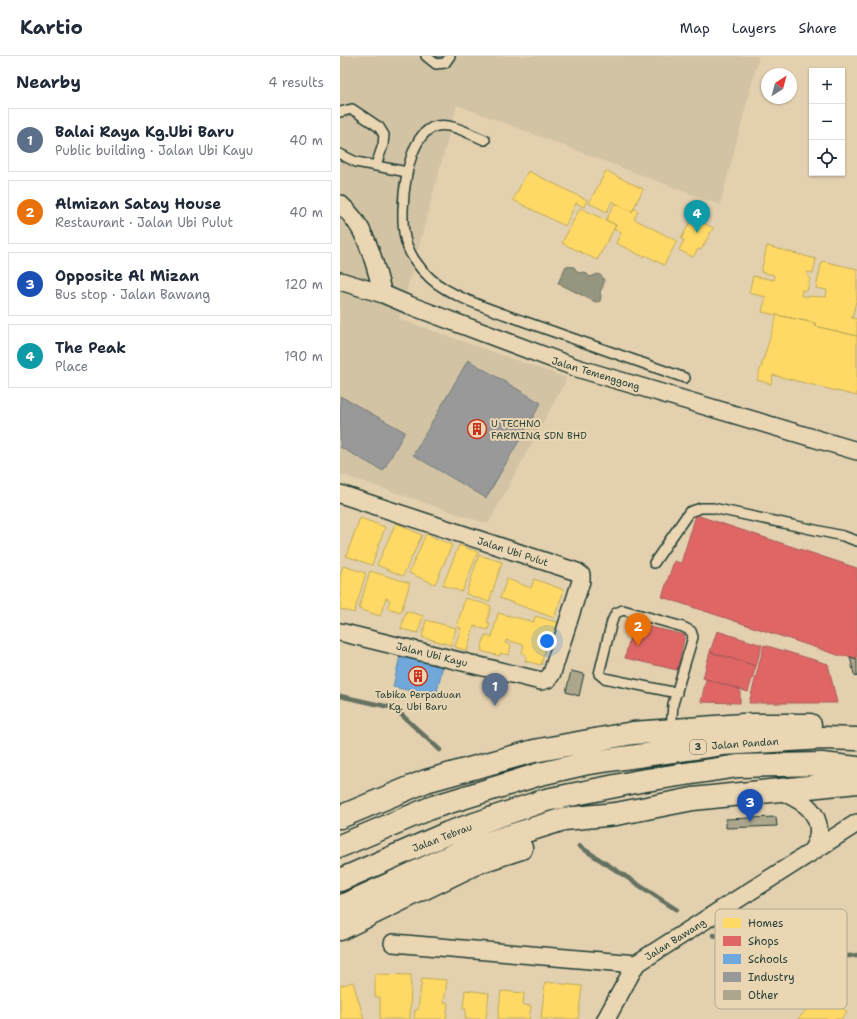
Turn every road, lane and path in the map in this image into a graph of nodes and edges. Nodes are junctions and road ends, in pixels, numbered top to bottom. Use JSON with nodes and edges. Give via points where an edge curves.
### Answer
{"nodes":[{"id":1,"x":426,"y":56,"type":"edge"},
{"id":2,"x":450,"y":56,"type":"edge"},
{"id":3,"x":340,"y":112,"type":"edge"},
{"id":4,"x":485,"y":140,"type":"dead end"},
{"id":5,"x":340,"y":154,"type":"edge"},
{"id":6,"x":376,"y":165,"type":"junction"},
{"id":7,"x":407,"y":172,"type":"junction"},
{"id":8,"x":340,"y":204,"type":"edge"},
{"id":9,"x":340,"y":281,"type":"edge"},
{"id":10,"x":383,"y":294,"type":"junction"},
{"id":11,"x":685,"y":378,"type":"dead end"},
{"id":12,"x":857,"y":451,"type":"edge"},
{"id":13,"x":340,"y":494,"type":"edge"},
{"id":14,"x":857,"y":541,"type":"edge"},
{"id":15,"x":654,"y":563,"type":"dead end"},
{"id":16,"x":340,"y":632,"type":"edge"},
{"id":17,"x":548,"y":679,"type":"joint"},
{"id":18,"x":677,"y":693,"type":"junction"},
{"id":19,"x":857,"y":728,"type":"edge"},
{"id":20,"x":671,"y":730,"type":"junction"},
{"id":21,"x":857,"y":739,"type":"edge"},
{"id":22,"x":857,"y":768,"type":"edge"},
{"id":23,"x":857,"y":782,"type":"edge"},
{"id":24,"x":781,"y":791,"type":"junction"},
{"id":25,"x":616,"y":814,"type":"junction"},
{"id":26,"x":340,"y":817,"type":"edge"},
{"id":27,"x":857,"y":823,"type":"edge"},
{"id":28,"x":340,"y":846,"type":"edge"},
{"id":29,"x":807,"y":855,"type":"junction"},
{"id":30,"x":340,"y":880,"type":"edge"},
{"id":31,"x":340,"y":907,"type":"edge"},
{"id":32,"x":722,"y":909,"type":"edge"},
{"id":33,"x":715,"y":914,"type":"edge"},
{"id":34,"x":340,"y":929,"type":"edge"},
{"id":35,"x":393,"y":943,"type":"dead end"},
{"id":36,"x":636,"y":964,"type":"junction"},
{"id":37,"x":606,"y":1019,"type":"edge"}],
"edges":[{"from":1,"to":2,"type":"lane","via":[[436,64],[445,62]]},
{"from":3,"to":6,"type":"lane","via":[[352,110],[378,127],[384,135]]},
{"from":4,"to":7,"type":"lane","via":[[447,125],[435,126],[423,134]]},
{"from":5,"to":6,"type":"lane","via":[[356,162]]},
{"from":6,"to":7,"type":"lane"},
{"from":7,"to":11,"type":"lane","via":[[402,216],[405,238],[413,259],[430,279],[448,292]]},
{"from":8,"to":10,"type":"street","via":[[360,228],[370,248]]},
{"from":9,"to":10,"type":"street","name":"Jalan Temenggong"},
{"from":10,"to":12,"type":"street","name":"Jalan Temenggong","via":[[577,368]]},
{"from":13,"to":17,"type":"street","name":"Jalan Ubi Pulut","via":[[581,575],[552,674]]},
{"from":14,"to":15,"type":"lane","via":[[721,509],[701,508],[690,512]]},
{"from":16,"to":17,"type":"street","name":"Jalan Ubi Kayu","via":[[541,681]]},
{"from":18,"to":18,"type":"lane","via":[[604,678],[599,674],[616,613],[623,610],[691,631],[693,637]]},
{"from":18,"to":20,"type":"lane","via":[[673,704]]},
{"from":19,"to":20,"type":"highway","via":[[743,725]]},
{"from":20,"to":26,"type":"highway","via":[[633,733],[534,751],[426,781]]},
{"from":21,"to":28,"type":"highway","name":"Jalan Pandan","number":"3","via":[[823,738],[722,744],[588,763],[540,774],[434,807]]},
{"from":22,"to":30,"type":"highway","name":"Jalan Tebrau","via":[[822,764],[738,766],[640,781],[546,800],[448,833]]},
{"from":23,"to":24,"type":"highway"},
{"from":24,"to":25,"type":"highway","via":[[693,799]]},
{"from":24,"to":29,"type":"street","name":"Jalan Bawang","via":[[801,801],[818,823],[818,837]]},
{"from":25,"to":31,"type":"highway","via":[[564,819],[462,851]]},
{"from":25,"to":34,"type":"highway","via":[[478,862]]},
{"from":27,"to":29,"type":"street","name":"Jalan Bawang"},
{"from":29,"to":32,"type":"street","name":"Jalan Bawang"},
{"from":33,"to":36,"type":"street","name":"Jalan Bawang"},
{"from":35,"to":36,"type":"street"},
{"from":36,"to":37,"type":"street","name":"Jalan Bawang"}]}
